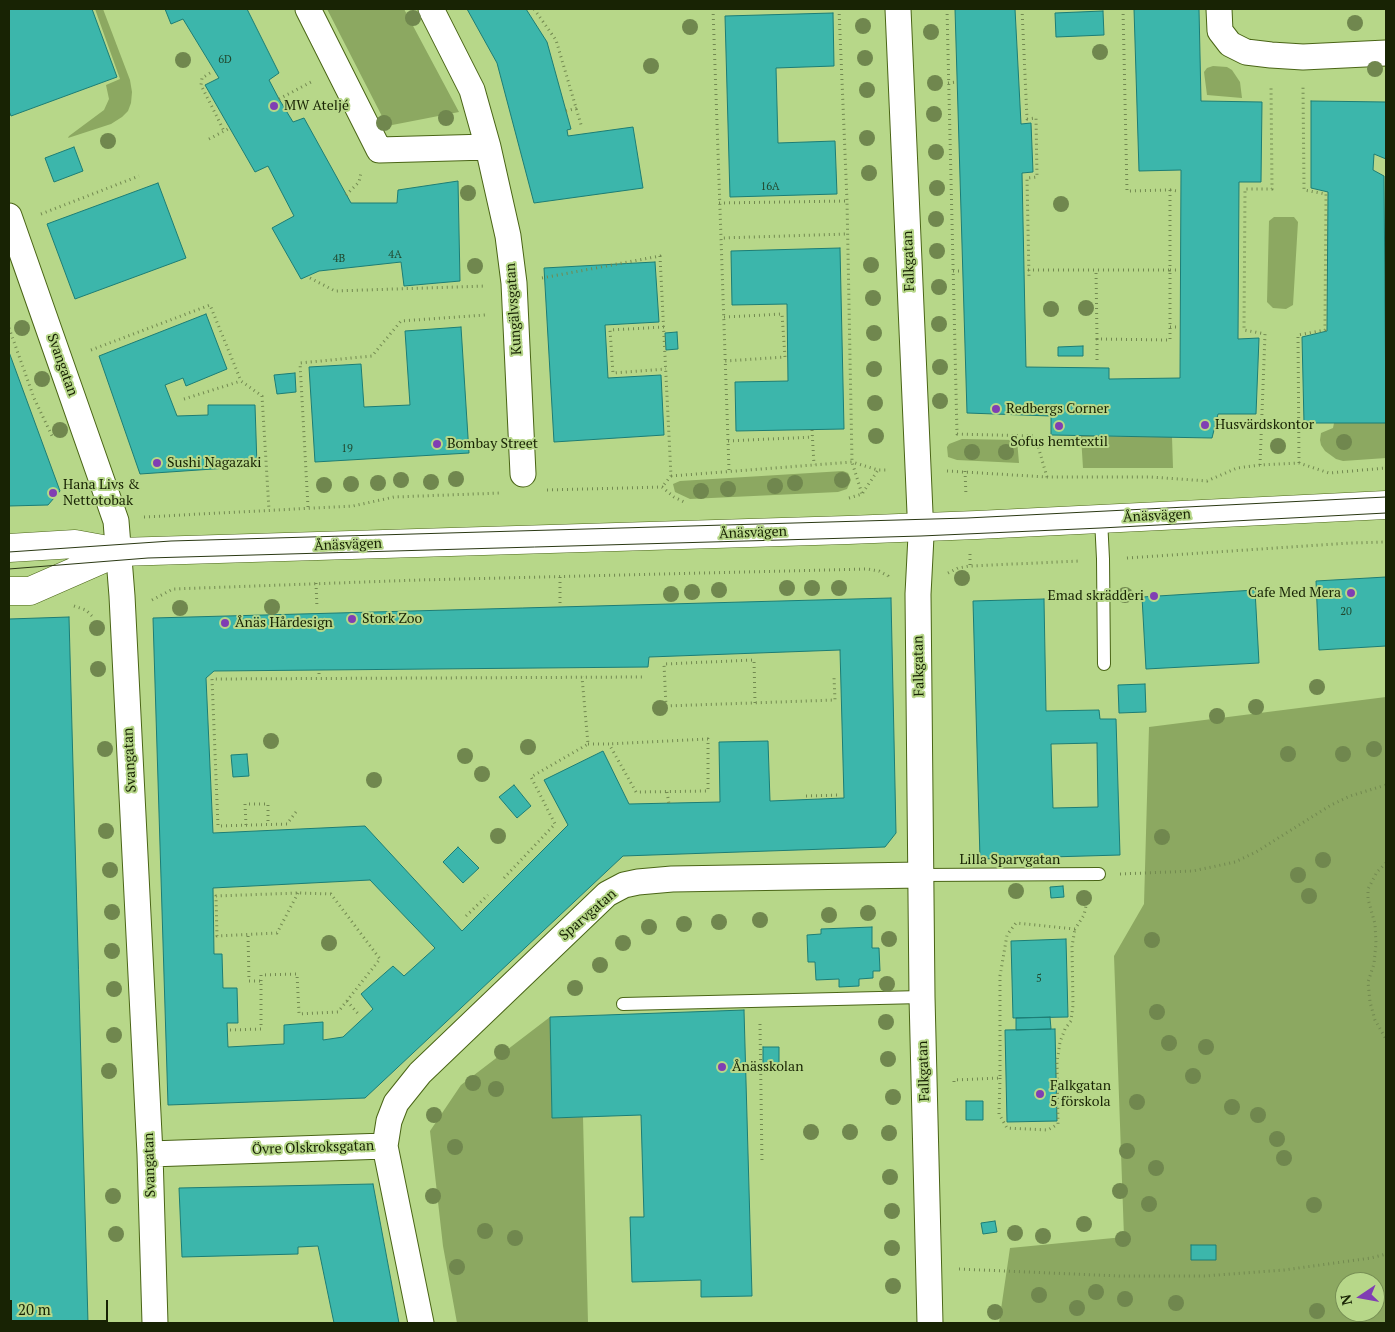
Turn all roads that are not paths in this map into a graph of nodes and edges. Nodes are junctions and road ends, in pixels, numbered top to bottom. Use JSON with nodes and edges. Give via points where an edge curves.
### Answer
{"nodes":[{"id":1,"x":308,"y":9,"type":"edge"},
{"id":2,"x":430,"y":9,"type":"edge"},
{"id":3,"x":898,"y":9,"type":"edge"},
{"id":4,"x":1220,"y":9,"type":"edge"},
{"id":5,"x":1386,"y":53,"type":"edge"},
{"id":6,"x":488,"y":146,"type":"junction"},
{"id":7,"x":9,"y":216,"type":"edge"},
{"id":8,"x":523,"y":474,"type":"dead end"},
{"id":9,"x":1386,"y":505,"type":"edge"},
{"id":10,"x":1101,"y":519,"type":"junction"},
{"id":11,"x":920,"y":528,"type":"junction"},
{"id":12,"x":9,"y":548,"type":"edge"},
{"id":13,"x":119,"y":552,"type":"junction"},
{"id":14,"x":9,"y":591,"type":"edge"},
{"id":15,"x":1104,"y":664,"type":"dead end"},
{"id":16,"x":1096,"y":874,"type":"road end"},
{"id":17,"x":921,"y":875,"type":"junction"},
{"id":18,"x":922,"y":998,"type":"junction"},
{"id":19,"x":623,"y":1004,"type":"dead end"},
{"id":20,"x":385,"y":1146,"type":"junction"},
{"id":21,"x":150,"y":1154,"type":"junction"},
{"id":22,"x":155,"y":1323,"type":"edge"},
{"id":23,"x":421,"y":1323,"type":"edge"},
{"id":24,"x":930,"y":1323,"type":"edge"}],
"edges":[{"from":1,"to":6,"type":"street","via":[[379,150]]},
{"from":2,"to":6,"type":"street","name":"Kungälvsgatan","via":[[472,90]]},
{"from":3,"to":11,"type":"street","name":"Falkgatan"},
{"from":4,"to":5,"type":"street","via":[[1220,31],[1230,44],[1246,52],[1303,57]]},
{"from":6,"to":8,"type":"street","name":"Kungälvsgatan","via":[[508,236],[502,284]]},
{"from":7,"to":13,"type":"street","name":"Svangatan","via":[[116,521]]},
{"from":9,"to":10,"type":"street","name":"Ånäsvägen"},
{"from":10,"to":11,"type":"street","name":"Ånäsvägen"},
{"from":10,"to":15,"type":"lane"},
{"from":11,"to":13,"type":"street","name":"Ånäsvägen"},
{"from":11,"to":17,"type":"street","name":"Falkgatan"},
{"from":12,"to":13,"type":"street","name":"Ånäsvägen","via":[[75,544]]},
{"from":13,"to":14,"type":"street","name":"Ånäsvägen","via":[[30,591]]},
{"from":13,"to":21,"type":"street","name":"Svangatan"},
{"from":16,"to":17,"type":"lane","name":"Lilla Sparvgatan"},
{"from":17,"to":18,"type":"street","name":"Falkgatan"},
{"from":17,"to":20,"type":"street","name":"Sparvgatan","via":[[672,879],[624,884],[607,894],[420,1073],[396,1103]]},
{"from":18,"to":19,"type":"lane"},
{"from":18,"to":24,"type":"street","name":"Falkgatan"},
{"from":20,"to":21,"type":"street","name":"Övre Olskroksgatan"},
{"from":20,"to":23,"type":"street","name":"Övre Olskroksgatan"},
{"from":21,"to":22,"type":"street","name":"Svangatan"}]}
